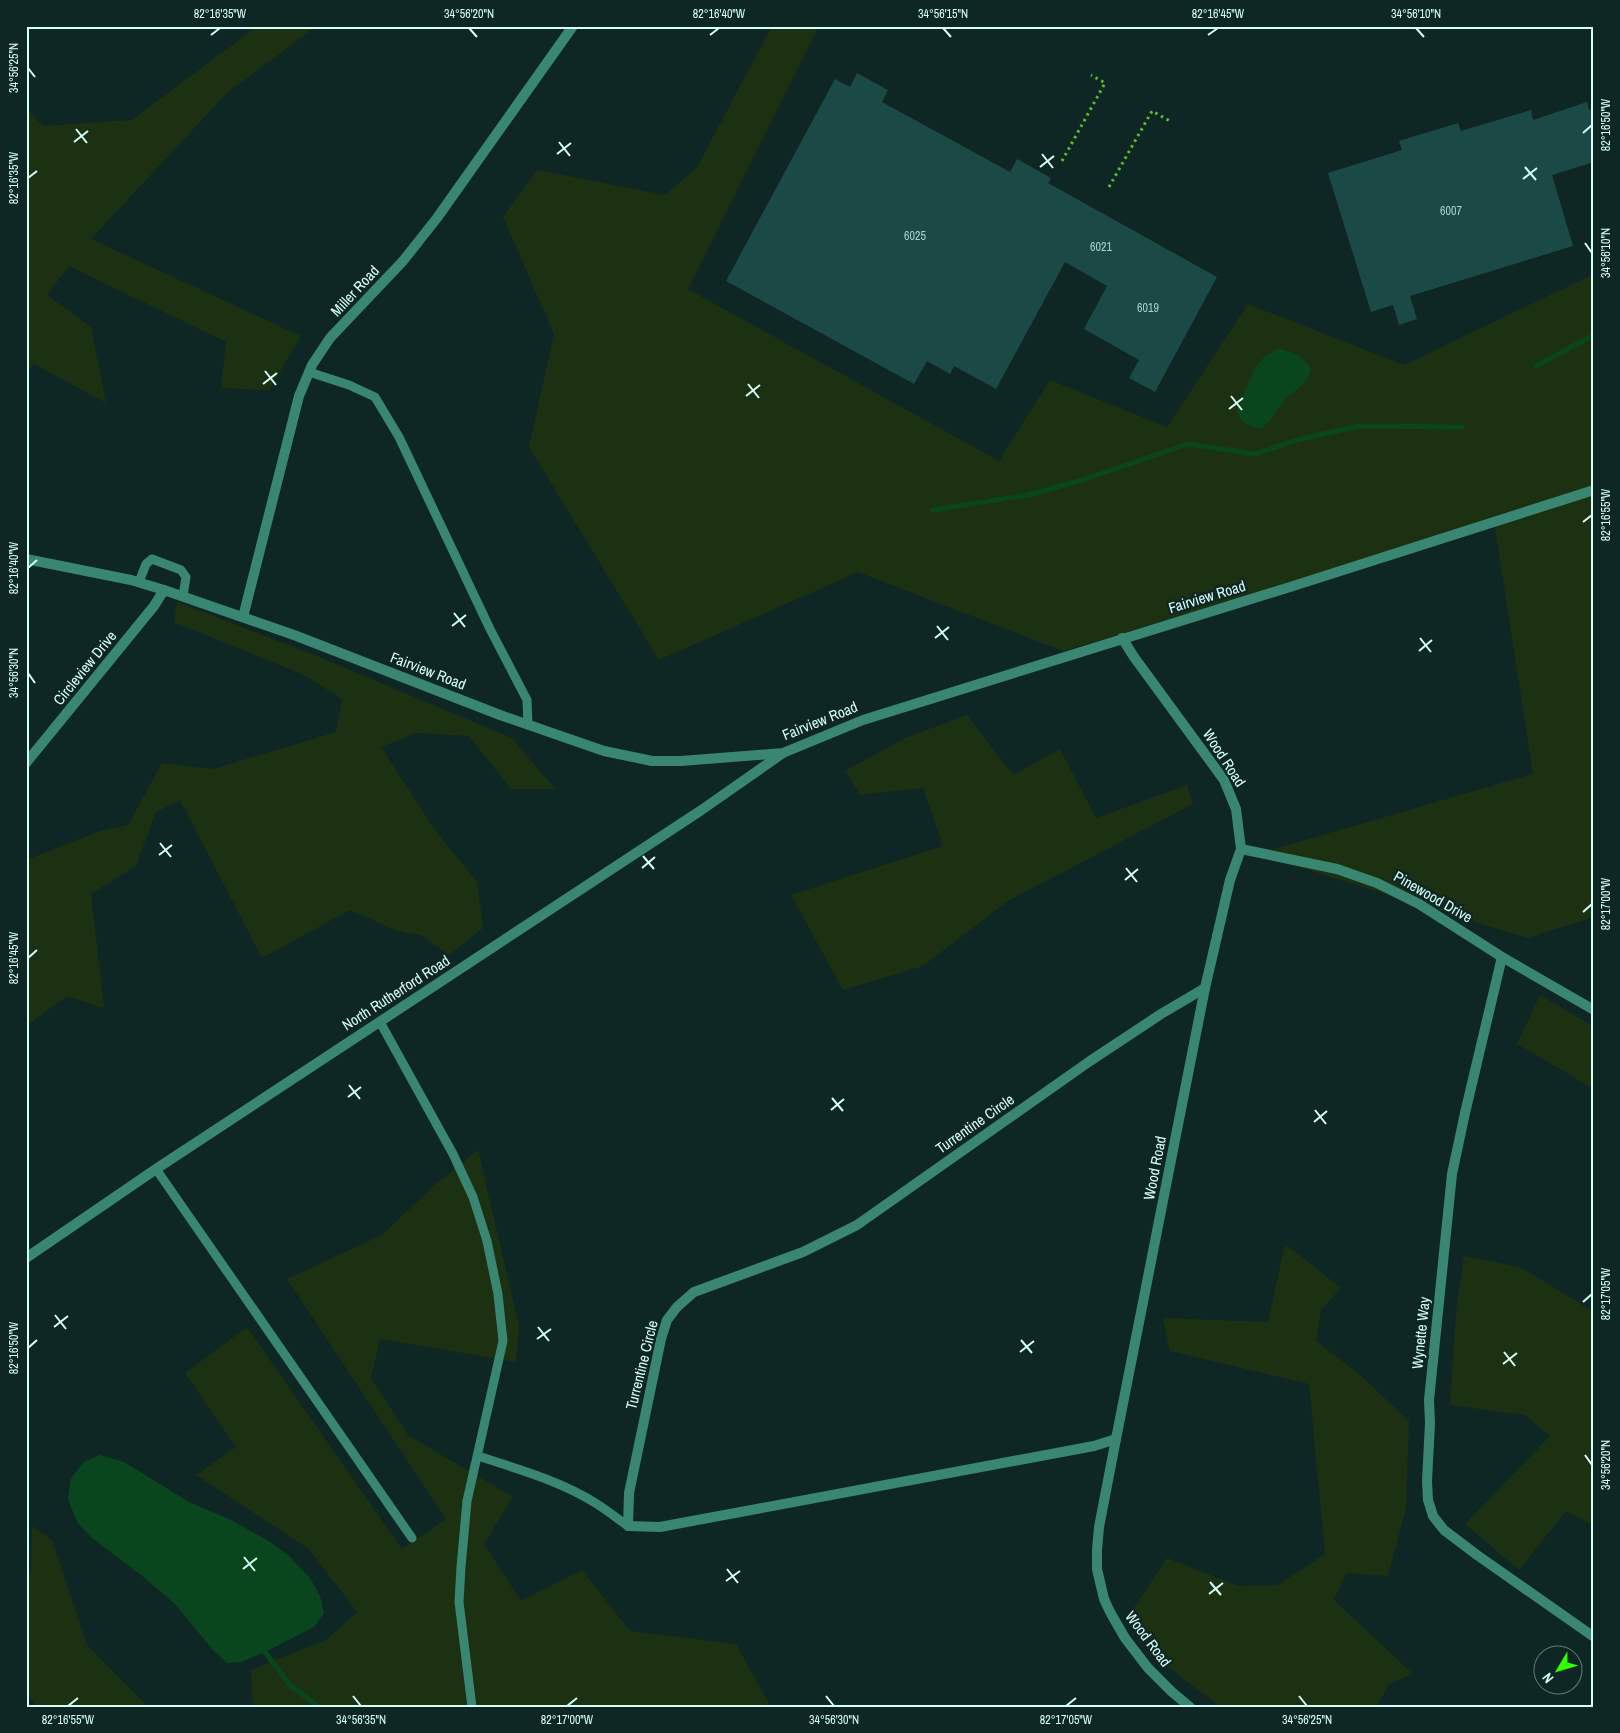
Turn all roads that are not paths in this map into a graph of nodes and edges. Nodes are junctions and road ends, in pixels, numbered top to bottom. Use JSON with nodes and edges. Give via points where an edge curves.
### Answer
{"nodes":[{"id":1,"x":574,"y":26,"type":"edge"},
{"id":2,"x":309,"y":372,"type":"junction"},
{"id":3,"x":1594,"y":490,"type":"edge"},
{"id":4,"x":26,"y":559,"type":"edge"},
{"id":5,"x":139,"y":582,"type":"junction"},
{"id":6,"x":164,"y":590,"type":"junction"},
{"id":7,"x":183,"y":596,"type":"junction"},
{"id":8,"x":243,"y":617,"type":"junction"},
{"id":9,"x":1122,"y":638,"type":"junction"},
{"id":10,"x":528,"y":725,"type":"junction"},
{"id":11,"x":783,"y":753,"type":"junction"},
{"id":12,"x":26,"y":763,"type":"edge"},
{"id":13,"x":1241,"y":849,"type":"junction"},
{"id":14,"x":1502,"y":957,"type":"junction"},
{"id":15,"x":1205,"y":988,"type":"junction"},
{"id":16,"x":1594,"y":1010,"type":"edge"},
{"id":17,"x":380,"y":1022,"type":"junction"},
{"id":18,"x":156,"y":1169,"type":"junction"},
{"id":19,"x":26,"y":1258,"type":"edge"},
{"id":20,"x":1116,"y":1439,"type":"junction"},
{"id":21,"x":478,"y":1456,"type":"junction"},
{"id":22,"x":628,"y":1526,"type":"junction"},
{"id":23,"x":412,"y":1538,"type":"dead end"},
{"id":24,"x":1594,"y":1637,"type":"edge"},
{"id":25,"x":472,"y":1707,"type":"edge"},
{"id":26,"x":1190,"y":1707,"type":"edge"}],
"edges":[{"from":1,"to":2,"type":"street","name":"Miller Road","via":[[437,218],[403,261],[330,338]]},
{"from":2,"to":8,"type":"street","name":"Miller Road","via":[[299,396]]},
{"from":2,"to":10,"type":"lane","via":[[375,397],[399,437],[490,630],[527,700]]},
{"from":3,"to":9,"type":"street","name":"Fairview Road"},
{"from":4,"to":5,"type":"street","name":"Fairview Road"},
{"from":5,"to":6,"type":"street","name":"Fairview Road"},
{"from":5,"to":7,"type":"lane","via":[[146,564],[152,559],[181,570],[186,577]]},
{"from":6,"to":7,"type":"street","name":"Fairview Road"},
{"from":6,"to":12,"type":"street","name":"Circleview Drive"},
{"from":7,"to":8,"type":"street","name":"Fairview Road"},
{"from":8,"to":10,"type":"street","name":"Fairview Road"},
{"from":9,"to":11,"type":"street","name":"Fairview Road","via":[[863,720]]},
{"from":9,"to":13,"type":"street","name":"Wood Road","via":[[1224,780],[1236,809]]},
{"from":10,"to":11,"type":"street","name":"Fairview Road","via":[[604,751],[652,760],[681,761]]},
{"from":11,"to":17,"type":"street","name":"North Rutherford Road"},
{"from":13,"to":14,"type":"street","name":"Pinewood Drive","via":[[1337,870],[1378,883],[1419,904]]},
{"from":13,"to":15,"type":"street","name":"Wood Road","via":[[1230,880]]},
{"from":14,"to":16,"type":"street","name":"Pinewood Drive"},
{"from":14,"to":24,"type":"street","name":"Wynette Way","via":[[1452,1174],[1429,1400],[1428,1500],[1444,1530]]},
{"from":15,"to":20,"type":"street","name":"Wood Road"},
{"from":15,"to":22,"type":"street","name":"Turrentine Circle","via":[[1090,1061],[857,1225],[804,1252],[705,1287],[676,1307],[661,1339],[629,1493]]},
{"from":17,"to":18,"type":"street","name":"North Rutherford Road"},
{"from":17,"to":21,"type":"lane","via":[[453,1154],[473,1197],[487,1241],[503,1341]]},
{"from":18,"to":19,"type":"street","name":"North Rutherford Road"},
{"from":18,"to":23,"type":"lane"},
{"from":20,"to":22,"type":"street","via":[[660,1527]]},
{"from":20,"to":26,"type":"street","name":"Wood Road","via":[[1097,1550],[1097,1569],[1104,1599],[1125,1638],[1148,1668]]},
{"from":21,"to":22,"type":"lane","via":[[566,1487]]},
{"from":21,"to":25,"type":"lane","via":[[467,1501],[459,1602]]}]}
